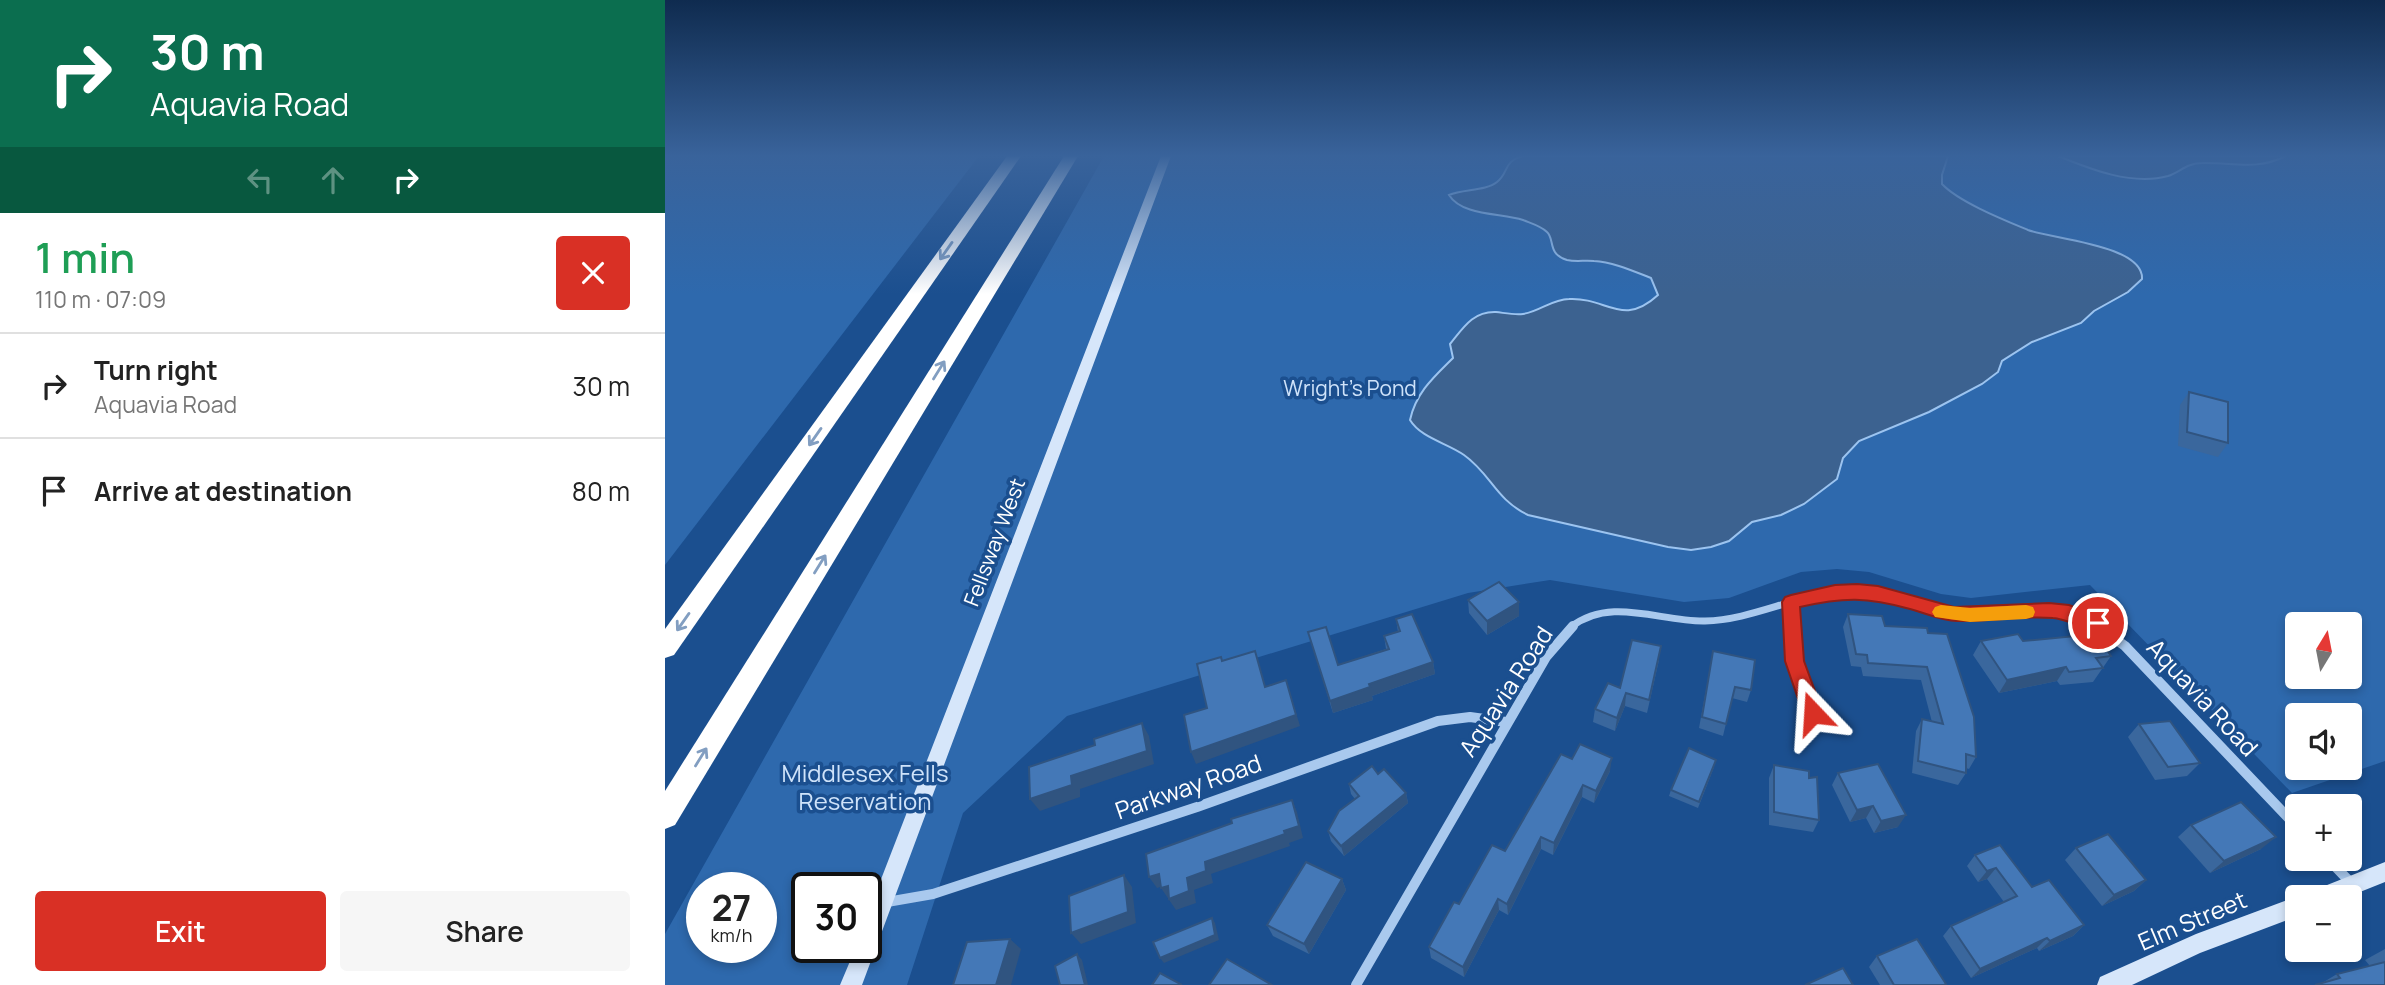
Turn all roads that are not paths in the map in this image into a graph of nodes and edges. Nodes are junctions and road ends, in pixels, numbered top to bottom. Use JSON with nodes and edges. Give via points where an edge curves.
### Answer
{"nodes":[{"id":1,"x":981,"y":202,"type":"edge"},
{"id":2,"x":1043,"y":202,"type":"edge"},
{"id":3,"x":1149,"y":202,"type":"edge"},
{"id":4,"x":1791,"y":602,"type":"junction"},
{"id":5,"x":665,"y":648,"type":"edge"},
{"id":6,"x":1813,"y":713,"type":"dead end"},
{"id":7,"x":1506,"y":722,"type":"junction"},
{"id":8,"x":2285,"y":814,"type":"edge"},
{"id":9,"x":665,"y":816,"type":"edge"},
{"id":10,"x":2340,"y":871,"type":"edge"},
{"id":11,"x":2385,"y":872,"type":"edge"},
{"id":12,"x":2353,"y":885,"type":"joint"},
{"id":13,"x":883,"y":903,"type":"joint"},
{"id":14,"x":2285,"y":911,"type":"edge"},
{"id":15,"x":859,"y":963,"type":"edge"},
{"id":16,"x":851,"y":985,"type":"edge"},
{"id":17,"x":1356,"y":985,"type":"edge"},
{"id":18,"x":2108,"y":985,"type":"edge"}],
"edges":[{"from":1,"to":5,"type":"highway","one_way":true},
{"from":9,"to":2,"type":"highway","one_way":true},
{"from":3,"to":13,"type":"main road","name":"Fellsway West"},
{"from":4,"to":6,"type":"street","via":[[1794,661]]},
{"from":4,"to":7,"type":"street","name":"Aquavia Road","via":[[1706,621],[1623,612],[1585,618],[1557,641]]},
{"from":4,"to":8,"type":"street","name":"Aquavia Road","via":[[1857,591],[1954,614],[2049,610],[2087,618],[2125,646]]},
{"from":7,"to":13,"type":"street","name":"Parkway Road","via":[[1470,717],[1438,722],[933,894]]},
{"from":7,"to":17,"type":"street","name":"Aquavia Road"},
{"from":10,"to":12,"type":"street"},
{"from":11,"to":12,"type":"main road"},
{"from":14,"to":18,"type":"main road","name":"Elm Street","via":[[2196,944]]},
{"from":15,"to":16,"type":"main road","name":"Fellsway West"}]}
